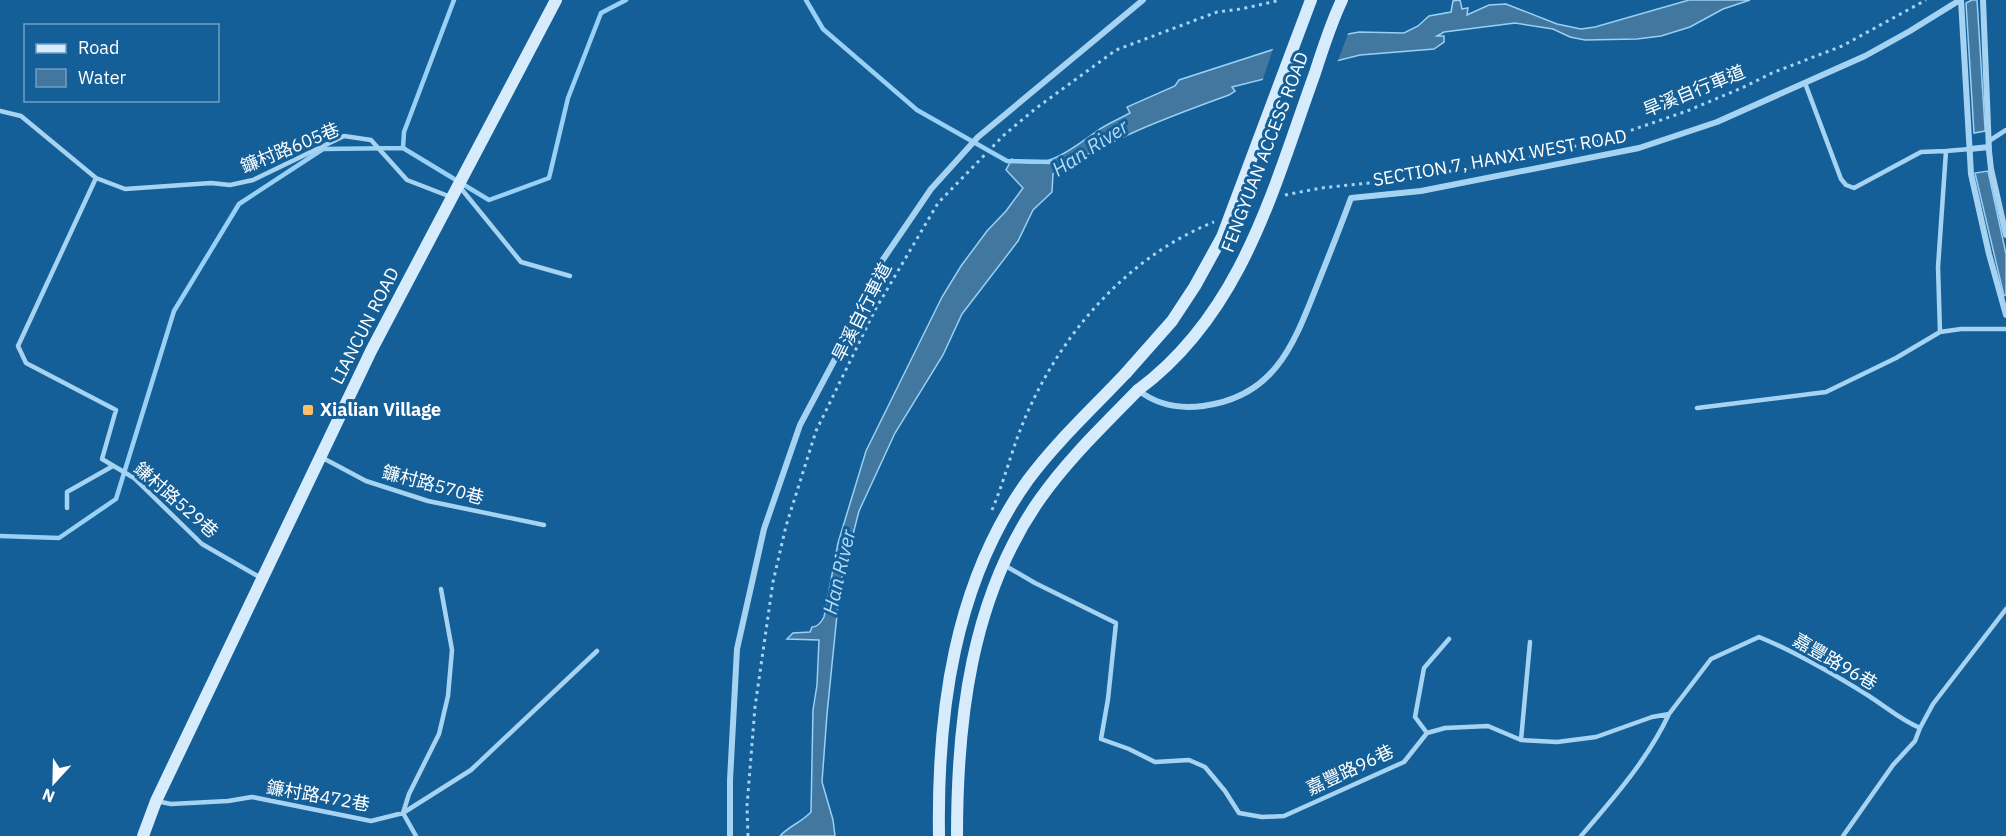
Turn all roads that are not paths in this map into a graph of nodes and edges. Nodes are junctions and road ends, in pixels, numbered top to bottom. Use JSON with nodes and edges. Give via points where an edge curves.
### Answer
{"nodes":[{"id":1,"x":556,"y":0,"type":"edge"},
{"id":2,"x":1143,"y":0,"type":"edge"},
{"id":3,"x":1311,"y":0,"type":"edge"},
{"id":4,"x":1342,"y":0,"type":"edge"},
{"id":5,"x":1961,"y":0,"type":"edge"},
{"id":6,"x":1983,"y":0,"type":"edge"},
{"id":7,"x":1805,"y":82,"type":"junction"},
{"id":8,"x":0,"y":111,"type":"edge"},
{"id":9,"x":2006,"y":130,"type":"edge"},
{"id":10,"x":1989,"y":144,"type":"junction"},
{"id":11,"x":1970,"y":149,"type":"junction"},
{"id":12,"x":1946,"y":151,"type":"junction"},
{"id":13,"x":96,"y":178,"type":"junction"},
{"id":14,"x":458,"y":184,"type":"junction"},
{"id":15,"x":451,"y":197,"type":"junction"},
{"id":16,"x":2006,"y":235,"type":"edge"},
{"id":17,"x":570,"y":276,"type":"dead end"},
{"id":18,"x":2006,"y":315,"type":"edge"},
{"id":19,"x":2006,"y":329,"type":"edge"},
{"id":20,"x":1940,"y":332,"type":"junction"},
{"id":21,"x":1138,"y":390,"type":"junction"},
{"id":22,"x":1697,"y":408,"type":"dead end"},
{"id":23,"x":321,"y":457,"type":"junction"},
{"id":24,"x":113,"y":466,"type":"junction"},
{"id":25,"x":68,"y":508,"type":"dead end"},
{"id":26,"x":544,"y":525,"type":"dead end"},
{"id":27,"x":1003,"y":565,"type":"junction"},
{"id":28,"x":261,"y":578,"type":"junction"},
{"id":29,"x":441,"y":589,"type":"dead end"},
{"id":30,"x":2006,"y":609,"type":"edge"},
{"id":31,"x":1449,"y":639,"type":"dead end"},
{"id":32,"x":1530,"y":642,"type":"dead end"},
{"id":33,"x":597,"y":651,"type":"dead end"},
{"id":34,"x":1669,"y":714,"type":"junction"},
{"id":35,"x":1920,"y":728,"type":"junction"},
{"id":36,"x":1427,"y":733,"type":"junction"},
{"id":37,"x":1521,"y":740,"type":"junction"},
{"id":38,"x":156,"y":801,"type":"junction"},
{"id":39,"x":403,"y":813,"type":"junction"},
{"id":40,"x":143,"y":836,"type":"edge"},
{"id":41,"x":416,"y":836,"type":"edge"},
{"id":42,"x":730,"y":836,"type":"edge"},
{"id":43,"x":939,"y":836,"type":"edge"},
{"id":44,"x":957,"y":836,"type":"edge"},
{"id":45,"x":1581,"y":836,"type":"edge"},
{"id":46,"x":1843,"y":836,"type":"edge"}],
"edges":[{"from":1,"to":14,"type":"street","name":"LIANCUN ROAD"},
{"from":2,"to":42,"type":"street","via":[[978,137],[931,189],[882,261],[800,425],[764,529],[737,649]]},
{"from":3,"to":43,"type":"street","name":"FENGYUAN ACCESS ROAD","bridge":true,"via":[[1222,237],[1195,286],[1172,321],[1028,481],[999,527],[975,580],[947,692],[939,775]]},
{"from":4,"to":21,"type":"street","name":"FENGYUAN ACCESS ROAD","bridge":true,"via":[[1243,264],[1199,332],[1168,366]]},
{"from":5,"to":7,"type":"street","name":"SECTION 7, HANXI WEST ROAD","via":[[1874,51]]},
{"from":5,"to":11,"type":"street"},
{"from":6,"to":10,"type":"street"},
{"from":7,"to":12,"type":"lane","via":[[1846,185],[1854,188],[1921,152]]},
{"from":7,"to":21,"type":"street","name":"SECTION 7, HANXI WEST ROAD","via":[[1717,122],[1639,148],[1421,191],[1352,198],[1290,351],[1268,377],[1249,392],[1199,406],[1166,405]]},
{"from":8,"to":13,"type":"lane","name":"鐮村路605巷","via":[[21,116]]},
{"from":9,"to":10,"type":"lane"},
{"from":10,"to":11,"type":"street"},
{"from":10,"to":16,"type":"street"},
{"from":11,"to":12,"type":"lane"},
{"from":11,"to":18,"type":"street","via":[[1971,174]]},
{"from":12,"to":20,"type":"lane","via":[[1938,267]]},
{"from":13,"to":15,"type":"lane","name":"鐮村路605巷","via":[[126,189],[211,183],[230,186],[253,180],[344,136],[371,140],[407,180]]},
{"from":13,"to":24,"type":"lane","name":"鎌村路529巷","via":[[18,346],[26,363],[116,410],[102,459]]},
{"from":14,"to":15,"type":"street","name":"LIANCUN ROAD"},
{"from":14,"to":17,"type":"lane","via":[[521,262]]},
{"from":15,"to":23,"type":"street","name":"LIANCUN ROAD"},
{"from":19,"to":20,"type":"lane"},
{"from":20,"to":22,"type":"lane","via":[[1826,392]]},
{"from":21,"to":27,"type":"street","name":"FENGYUAN ACCESS ROAD","via":[[1062,470],[1026,519]]},
{"from":23,"to":26,"type":"lane","name":"鐮村路570巷","via":[[366,481],[428,501]]},
{"from":23,"to":28,"type":"street","name":"LIANCUN ROAD"},
{"from":24,"to":25,"type":"lane","via":[[68,492]]},
{"from":24,"to":28,"type":"lane","name":"鎌村路529巷","via":[[134,478],[202,544]]},
{"from":27,"to":36,"type":"lane","name":"嘉豐路96巷","via":[[1116,623],[1101,739],[1155,762],[1189,760],[1205,767],[1239,813],[1262,818],[1284,816],[1404,762]]},
{"from":27,"to":44,"type":"street","name":"FENGYUAN ACCESS ROAD","via":[[985,612],[969,677],[957,769]]},
{"from":28,"to":38,"type":"street","name":"LIANCUN ROAD"},
{"from":29,"to":39,"type":"lane","via":[[452,650],[448,696],[439,734]]},
{"from":30,"to":35,"type":"lane","via":[[1933,704]]},
{"from":31,"to":36,"type":"lane","via":[[1424,668],[1415,717]]},
{"from":32,"to":37,"type":"lane"},
{"from":33,"to":39,"type":"lane","name":"鐮村路472巷","via":[[471,770]]},
{"from":34,"to":35,"type":"lane","name":"嘉豐路96巷","via":[[1711,659],[1759,637]]},
{"from":34,"to":37,"type":"lane","via":[[1596,737],[1557,742]]},
{"from":34,"to":45,"type":"lane","via":[[1659,735]]},
{"from":35,"to":46,"type":"lane","via":[[1916,741],[1893,765]]},
{"from":36,"to":37,"type":"lane","via":[[1488,726]]},
{"from":38,"to":39,"type":"lane","name":"鐮村路472巷","via":[[171,804],[252,797],[371,821]]},
{"from":38,"to":40,"type":"street","name":"LIANCUN ROAD"},
{"from":39,"to":41,"type":"lane"}]}
